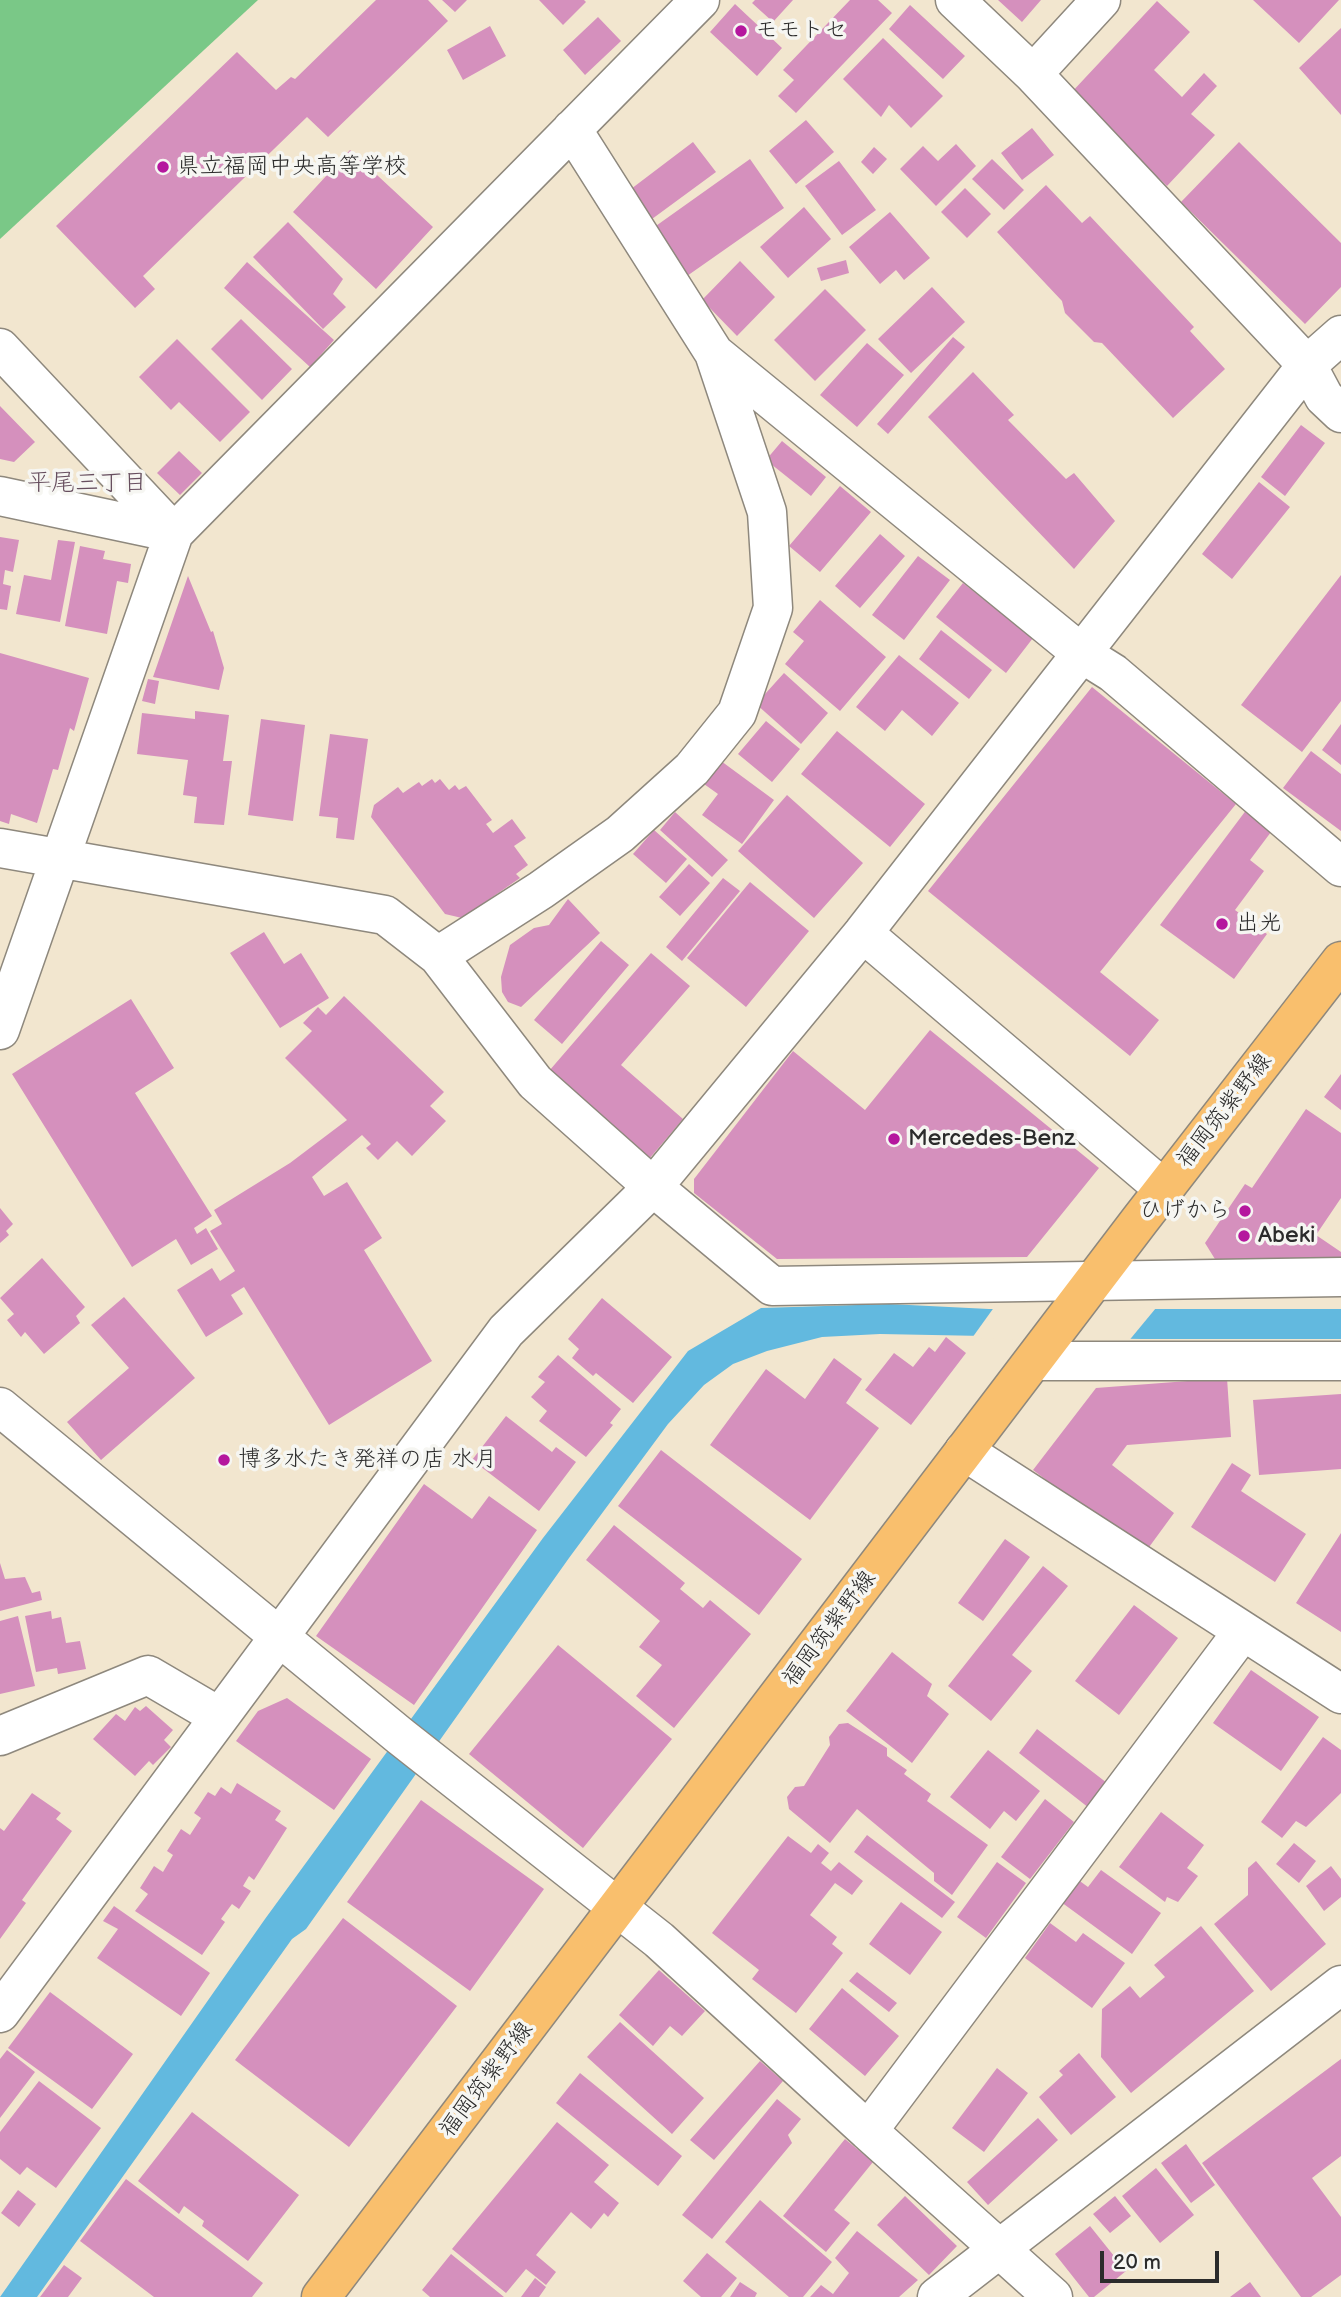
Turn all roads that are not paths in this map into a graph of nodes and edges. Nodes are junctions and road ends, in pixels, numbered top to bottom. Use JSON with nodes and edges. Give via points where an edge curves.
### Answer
{"nodes":[{"id":1,"x":700,"y":0,"type":"edge"},
{"id":2,"x":955,"y":0,"type":"edge"},
{"id":3,"x":1101,"y":0,"type":"edge"},
{"id":4,"x":1033,"y":74,"type":"junction"},
{"id":5,"x":572,"y":129,"type":"junction"},
{"id":6,"x":1341,"y":335,"type":"edge"},
{"id":7,"x":0,"y":348,"type":"edge"},
{"id":8,"x":714,"y":353,"type":"junction"},
{"id":9,"x":1307,"y":365,"type":"junction"},
{"id":10,"x":1341,"y":413,"type":"edge"},
{"id":11,"x":0,"y":496,"type":"edge"},
{"id":12,"x":174,"y":533,"type":"junction"},
{"id":13,"x":1081,"y":653,"type":"junction"},
{"id":14,"x":0,"y":848,"type":"edge"},
{"id":15,"x":58,"y":859,"type":"junction"},
{"id":16,"x":1341,"y":867,"type":"edge"},
{"id":17,"x":863,"y":933,"type":"junction"},
{"id":18,"x":438,"y":956,"type":"junction"},
{"id":19,"x":1341,"y":961,"type":"edge"},
{"id":20,"x":0,"y":1030,"type":"edge"},
{"id":21,"x":653,"y":1188,"type":"junction"},
{"id":22,"x":1164,"y":1189,"type":"junction"},
{"id":23,"x":1341,"y":1277,"type":"edge"},
{"id":24,"x":1086,"y":1292,"type":"junction"},
{"id":25,"x":1040,"y":1353,"type":"junction"},
{"id":26,"x":1341,"y":1361,"type":"edge"},
{"id":27,"x":0,"y":1406,"type":"edge"},
{"id":28,"x":964,"y":1451,"type":"junction"},
{"id":29,"x":1243,"y":1631,"type":"junction"},
{"id":30,"x":278,"y":1635,"type":"junction"},
{"id":31,"x":1341,"y":1694,"type":"edge"},
{"id":32,"x":218,"y":1716,"type":"junction"},
{"id":33,"x":0,"y":1736,"type":"edge"},
{"id":34,"x":619,"y":1908,"type":"junction"},
{"id":35,"x":1341,"y":1985,"type":"edge"},
{"id":36,"x":0,"y":2013,"type":"edge"},
{"id":37,"x":868,"y":2131,"type":"junction"},
{"id":38,"x":1000,"y":2248,"type":"junction"},
{"id":39,"x":321,"y":2297,"type":"edge"},
{"id":40,"x":937,"y":2297,"type":"edge"},
{"id":41,"x":1053,"y":2297,"type":"edge"}],
"edges":[{"from":1,"to":5,"type":"street"},
{"from":2,"to":4,"type":"street"},
{"from":3,"to":4,"type":"street"},
{"from":4,"to":9,"type":"street"},
{"from":5,"to":8,"type":"street"},
{"from":5,"to":12,"type":"street"},
{"from":6,"to":9,"type":"street"},
{"from":7,"to":12,"type":"street"},
{"from":8,"to":13,"type":"street"},
{"from":8,"to":18,"type":"street","via":[[767,512],[773,608],[737,713],[692,769],[620,834]]},
{"from":9,"to":10,"type":"street","via":[[1324,397]]},
{"from":9,"to":13,"type":"street"},
{"from":11,"to":12,"type":"street"},
{"from":12,"to":15,"type":"street"},
{"from":13,"to":16,"type":"street","via":[[1113,673]]},
{"from":13,"to":17,"type":"street"},
{"from":14,"to":15,"type":"street"},
{"from":15,"to":18,"type":"street","via":[[385,915]]},
{"from":15,"to":20,"type":"street"},
{"from":17,"to":21,"type":"street"},
{"from":17,"to":22,"type":"street"},
{"from":18,"to":21,"type":"street","via":[[535,1082]]},
{"from":19,"to":22,"type":"main road","name":"福岡筑紫野線"},
{"from":21,"to":24,"type":"street","via":[[772,1286]]},
{"from":21,"to":30,"type":"street","via":[[506,1331]]},
{"from":22,"to":24,"type":"main road","name":"福岡筑紫野線"},
{"from":23,"to":24,"type":"street"},
{"from":24,"to":25,"type":"main road","name":"福岡筑紫野線"},
{"from":25,"to":26,"type":"street"},
{"from":25,"to":28,"type":"main road","name":"福岡筑紫野線"},
{"from":27,"to":30,"type":"street"},
{"from":28,"to":29,"type":"street"},
{"from":28,"to":34,"type":"main road","name":"福岡筑紫野線"},
{"from":29,"to":31,"type":"street"},
{"from":29,"to":37,"type":"street"},
{"from":30,"to":32,"type":"street"},
{"from":30,"to":34,"type":"street"},
{"from":32,"to":33,"type":"street","via":[[148,1675]]},
{"from":32,"to":36,"type":"street"},
{"from":34,"to":37,"type":"street"},
{"from":34,"to":39,"type":"main road","name":"福岡筑紫野線"},
{"from":35,"to":38,"type":"street"},
{"from":37,"to":38,"type":"street"},
{"from":38,"to":40,"type":"street"},
{"from":38,"to":41,"type":"street"}]}
